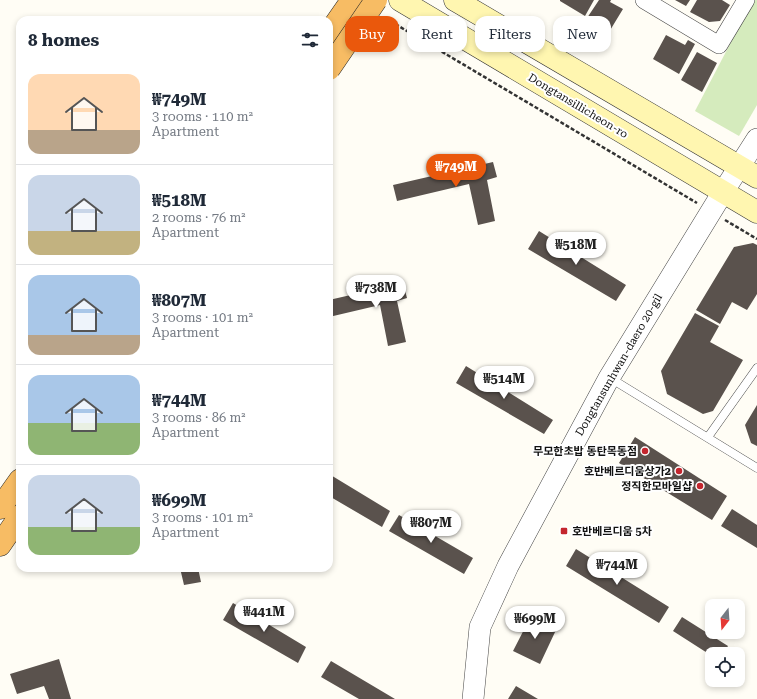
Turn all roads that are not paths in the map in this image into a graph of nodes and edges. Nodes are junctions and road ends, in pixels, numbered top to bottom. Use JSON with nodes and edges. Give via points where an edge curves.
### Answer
{"nodes":[{"id":1,"x":352,"y":0,"type":"edge"},
{"id":2,"x":400,"y":0,"type":"edge"},
{"id":3,"x":455,"y":0,"type":"edge"},
{"id":4,"x":644,"y":0,"type":"edge"},
{"id":5,"x":746,"y":0,"type":"edge"},
{"id":6,"x":380,"y":8,"type":"edge"},
{"id":7,"x":333,"y":28,"type":"edge"},
{"id":8,"x":333,"y":64,"type":"edge"},
{"id":9,"x":757,"y":139,"type":"edge"},
{"id":10,"x":748,"y":172,"type":"edge"},
{"id":11,"x":723,"y":192,"type":"junction"},
{"id":12,"x":757,"y":212,"type":"edge"},
{"id":13,"x":757,"y":368,"type":"edge"},
{"id":14,"x":609,"y":378,"type":"junction"},
{"id":15,"x":708,"y":437,"type":"junction"},
{"id":16,"x":757,"y":468,"type":"edge"},
{"id":17,"x":16,"y":486,"type":"edge"},
{"id":18,"x":0,"y":508,"type":"edge"},
{"id":19,"x":16,"y":522,"type":"edge"},
{"id":20,"x":0,"y":545,"type":"edge"},
{"id":21,"x":474,"y":699,"type":"edge"}],
"edges":[{"from":1,"to":7,"type":"highway"},
{"from":2,"to":11,"type":"main road","name":"Dongtansillicheon-ro"},
{"from":3,"to":10,"type":"main road"},
{"from":4,"to":5,"type":"street","via":[[719,45]]},
{"from":6,"to":8,"type":"highway","bridge":true},
{"from":9,"to":10,"type":"street","name":"Dongtansunhwan-daero 20-gil"},
{"from":10,"to":11,"type":"street","name":"Dongtansunhwan-daero 20-gil"},
{"from":11,"to":12,"type":"main road","name":"Dongtansillicheon-ro"},
{"from":11,"to":14,"type":"street","name":"Dongtansunhwan-daero 20-gil"},
{"from":13,"to":15,"type":"lane"},
{"from":14,"to":15,"type":"lane"},
{"from":14,"to":21,"type":"street","name":"Dongtansunhwan-daero 20-gil","via":[[508,566],[480,627]]},
{"from":15,"to":16,"type":"lane"},
{"from":17,"to":18,"type":"highway"},
{"from":19,"to":20,"type":"highway"}]}
